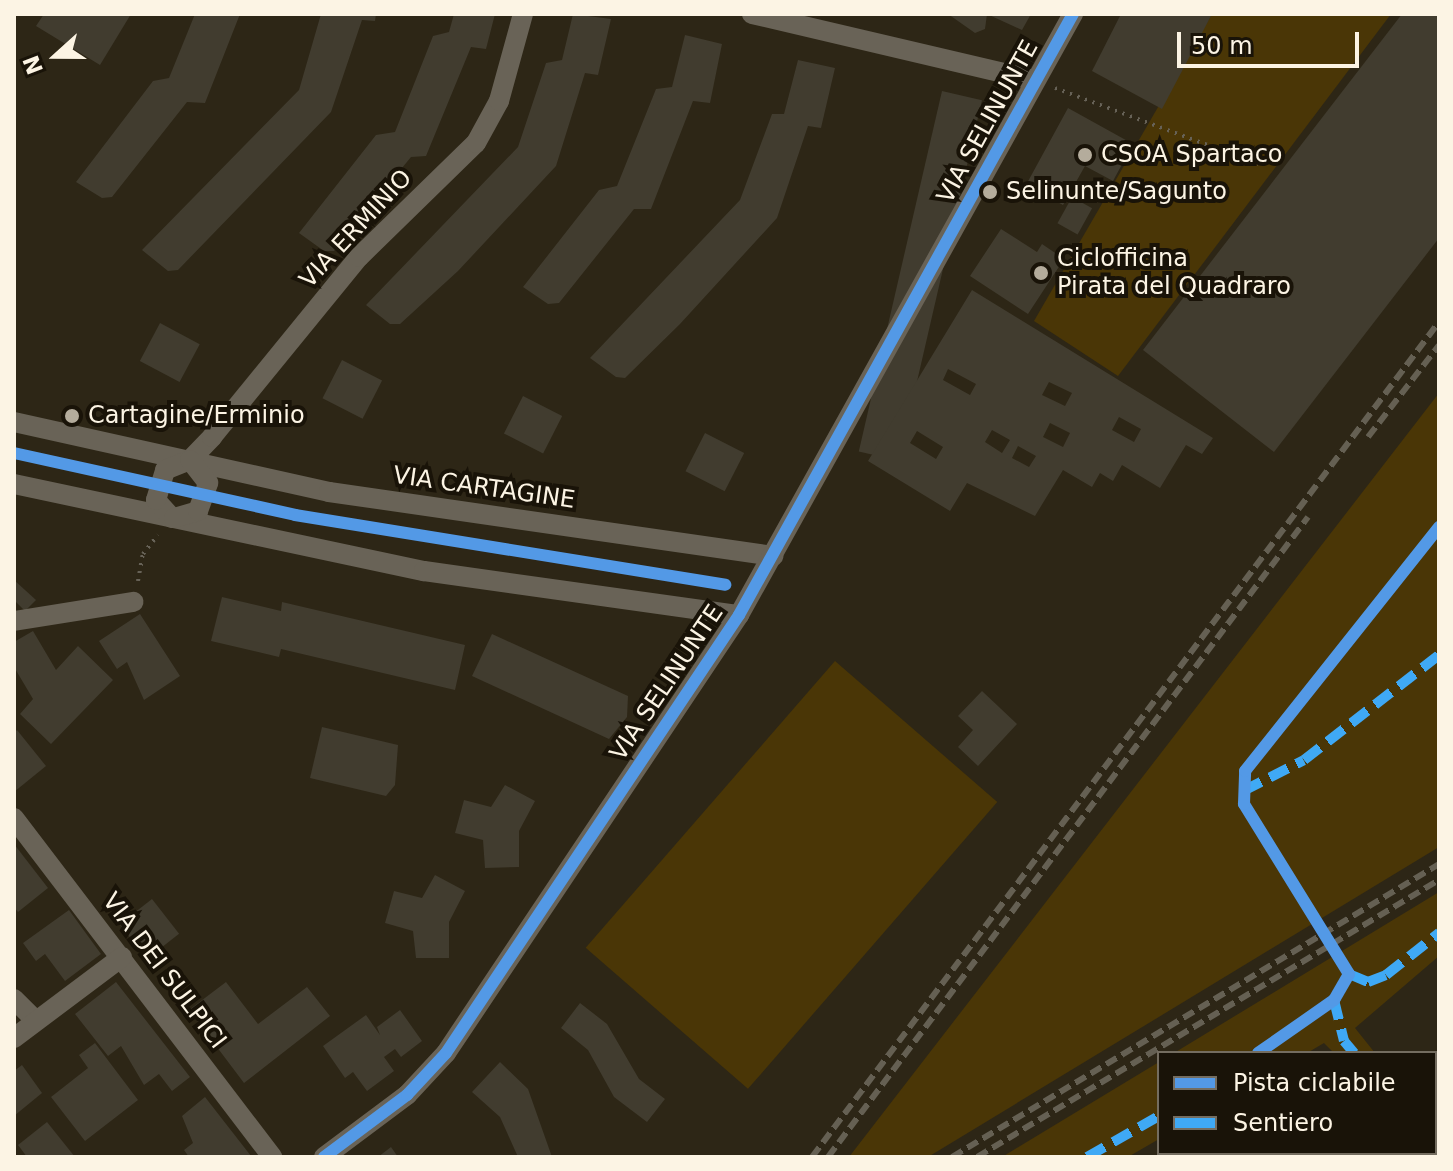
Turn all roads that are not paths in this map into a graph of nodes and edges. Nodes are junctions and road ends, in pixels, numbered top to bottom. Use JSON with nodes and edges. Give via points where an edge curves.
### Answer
{"nodes":[{"id":1,"x":523,"y":14,"type":"edge"},
{"id":2,"x":752,"y":14,"type":"edge"},
{"id":3,"x":1073,"y":14,"type":"edge"},
{"id":4,"x":1034,"y":80,"type":"junction"},
{"id":5,"x":14,"y":422,"type":"edge"},
{"id":6,"x":190,"y":460,"type":"junction"},
{"id":7,"x":14,"y":484,"type":"edge"},
{"id":8,"x":172,"y":518,"type":"junction"},
{"id":9,"x":773,"y":556,"type":"junction"},
{"id":10,"x":133,"y":602,"type":"road end"},
{"id":11,"x":739,"y":615,"type":"junction"},
{"id":12,"x":14,"y":621,"type":"edge"},
{"id":13,"x":14,"y":818,"type":"edge"},
{"id":14,"x":122,"y":957,"type":"junction"},
{"id":15,"x":14,"y":999,"type":"edge"},
{"id":16,"x":36,"y":1021,"type":"junction"},
{"id":17,"x":14,"y":1038,"type":"edge"},
{"id":18,"x":272,"y":1157,"type":"edge"},
{"id":19,"x":324,"y":1157,"type":"edge"}],
"edges":[{"from":1,"to":6,"type":"street","name":"VIA ERMINIO","via":[[499,101],[476,143],[359,257]]},
{"from":2,"to":4,"type":"street"},
{"from":3,"to":4,"type":"street","name":"VIA SELINUNTE"},
{"from":4,"to":9,"type":"street","name":"VIA SELINUNTE"},
{"from":5,"to":6,"type":"street","name":"VIA CARTAGINE"},
{"from":6,"to":8,"type":"street","via":[[165,470],[156,500]]},
{"from":6,"to":8,"type":"street","via":[[208,483],[198,511]]},
{"from":6,"to":9,"type":"street","name":"VIA CARTAGINE","via":[[329,492]]},
{"from":7,"to":8,"type":"street"},
{"from":8,"to":11,"type":"street","via":[[424,571]]},
{"from":9,"to":11,"type":"street","name":"VIA SELINUNTE"},
{"from":10,"to":12,"type":"street"},
{"from":11,"to":19,"type":"street","name":"VIA SELINUNTE","via":[[446,1053],[407,1095]]},
{"from":13,"to":14,"type":"street","name":"VIA DEI SULPICI"},
{"from":14,"to":16,"type":"street"},
{"from":14,"to":18,"type":"street","name":"VIA DEI SULPICI"},
{"from":15,"to":16,"type":"street"},
{"from":16,"to":17,"type":"street"}]}
